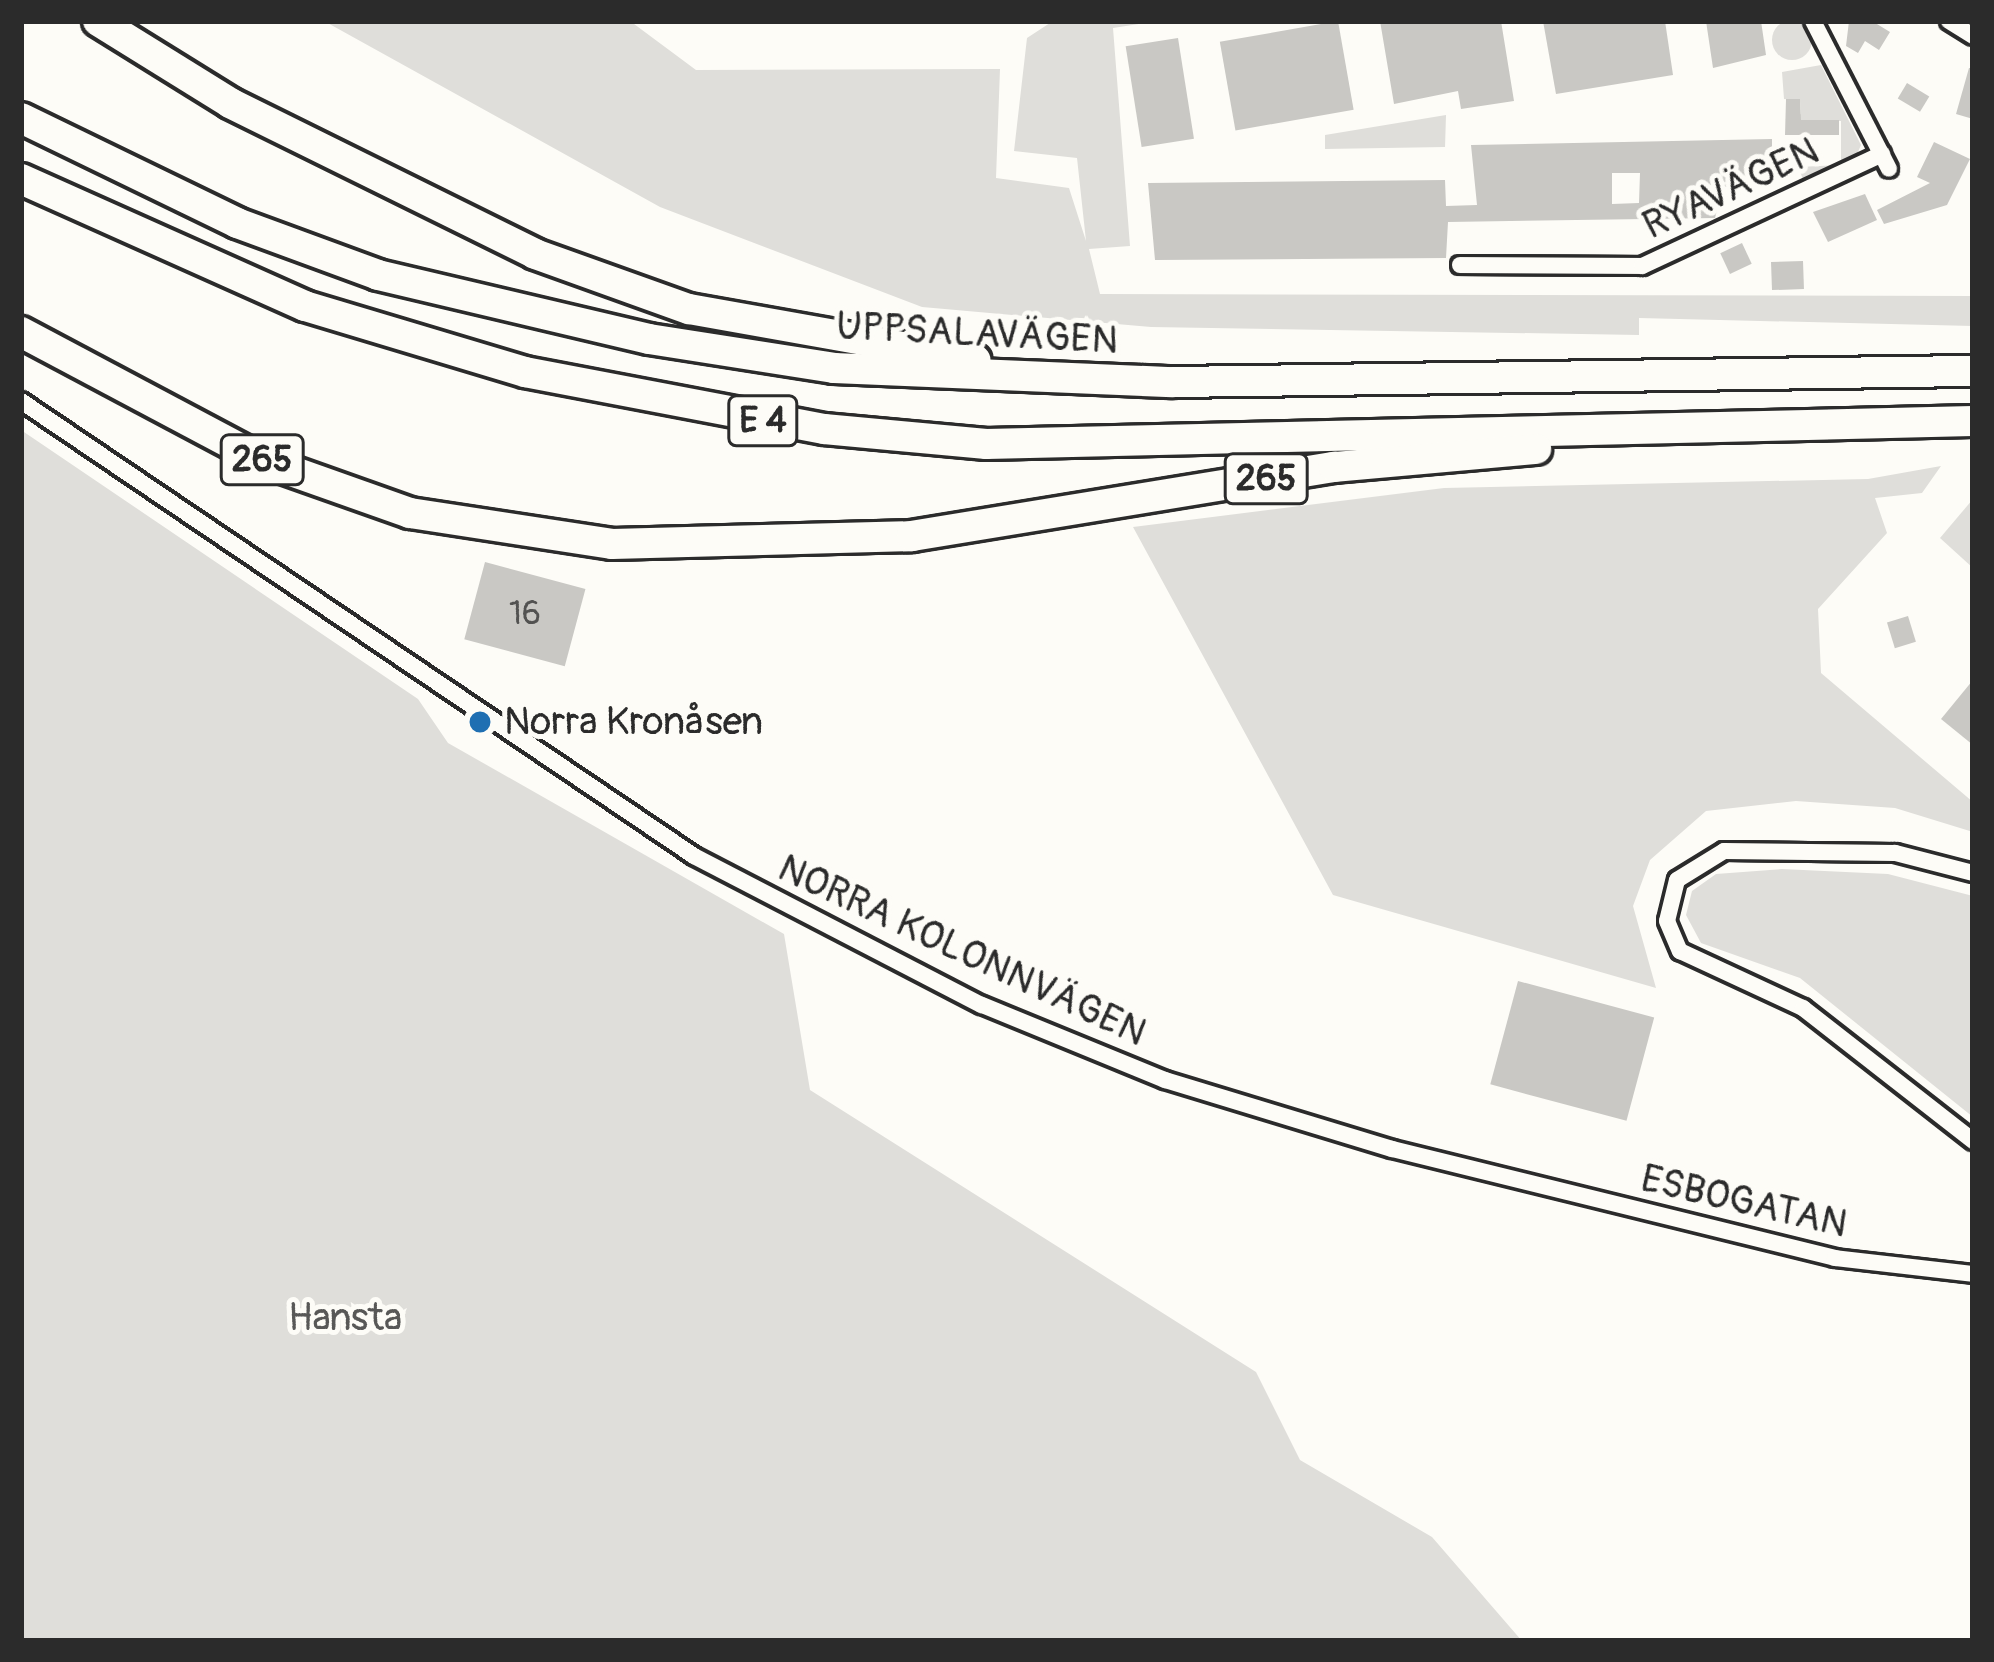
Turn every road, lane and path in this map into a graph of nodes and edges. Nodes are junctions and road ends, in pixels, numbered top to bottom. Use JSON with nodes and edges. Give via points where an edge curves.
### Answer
{"nodes":[{"id":1,"x":79,"y":21,"type":"edge"},
{"id":2,"x":98,"y":21,"type":"edge"},
{"id":3,"x":1813,"y":21,"type":"edge"},
{"id":4,"x":1948,"y":21,"type":"edge"},
{"id":5,"x":1973,"y":36,"type":"edge"},
{"id":6,"x":230,"y":103,"type":"junction"},
{"id":7,"x":21,"y":118,"type":"edge"},
{"id":8,"x":21,"y":179,"type":"edge"},
{"id":9,"x":1460,"y":265,"type":"dead end"},
{"id":10,"x":21,"y":332,"type":"edge"},
{"id":11,"x":1973,"y":371,"type":"edge"},
{"id":12,"x":1173,"y":382,"type":"junction"},
{"id":13,"x":21,"y":401,"type":"edge"},
{"id":14,"x":1973,"y":421,"type":"edge"},
{"id":15,"x":1810,"y":425,"type":"junction"},
{"id":16,"x":1973,"y":873,"type":"edge"},
{"id":17,"x":1973,"y":1141,"type":"edge"},
{"id":18,"x":1504,"y":1176,"type":"joint"},
{"id":19,"x":1973,"y":1274,"type":"edge"}],
"edges":[{"from":1,"to":6,"type":"highway"},
{"from":2,"to":6,"type":"highway"},
{"from":3,"to":9,"type":"street","name":"RYAVÄGEN","via":[[1886,161],[1642,266]]},
{"from":4,"to":5,"type":"street"},
{"from":6,"to":12,"type":"highway","via":[[536,254],[689,309],[848,343]]},
{"from":7,"to":12,"type":"highway","name":"UPPSALAVÄGEN","number":"E 4","via":[[238,223],[490,306],[834,368]]},
{"from":8,"to":15,"type":"highway","number":"E 4","via":[[305,306],[705,413],[986,444]]},
{"from":10,"to":15,"type":"highway","number":"265","via":[[266,462],[410,513],[524,536],[730,546],[979,527],[1334,467]]},
{"from":11,"to":12,"type":"highway","name":"UPPSALAVÄGEN","number":"E 4"},
{"from":13,"to":18,"type":"street","name":"NORRA KOLONNVÄGEN","via":[[712,867],[982,1005],[1165,1080]]},
{"from":14,"to":15,"type":"highway","number":"E 4"},
{"from":16,"to":17,"type":"street","via":[[1895,853],[1724,850],[1677,880],[1667,921],[1680,951],[1803,1009]]},
{"from":18,"to":19,"type":"street","name":"ESBOGATAN","via":[[1835,1258]]}]}
